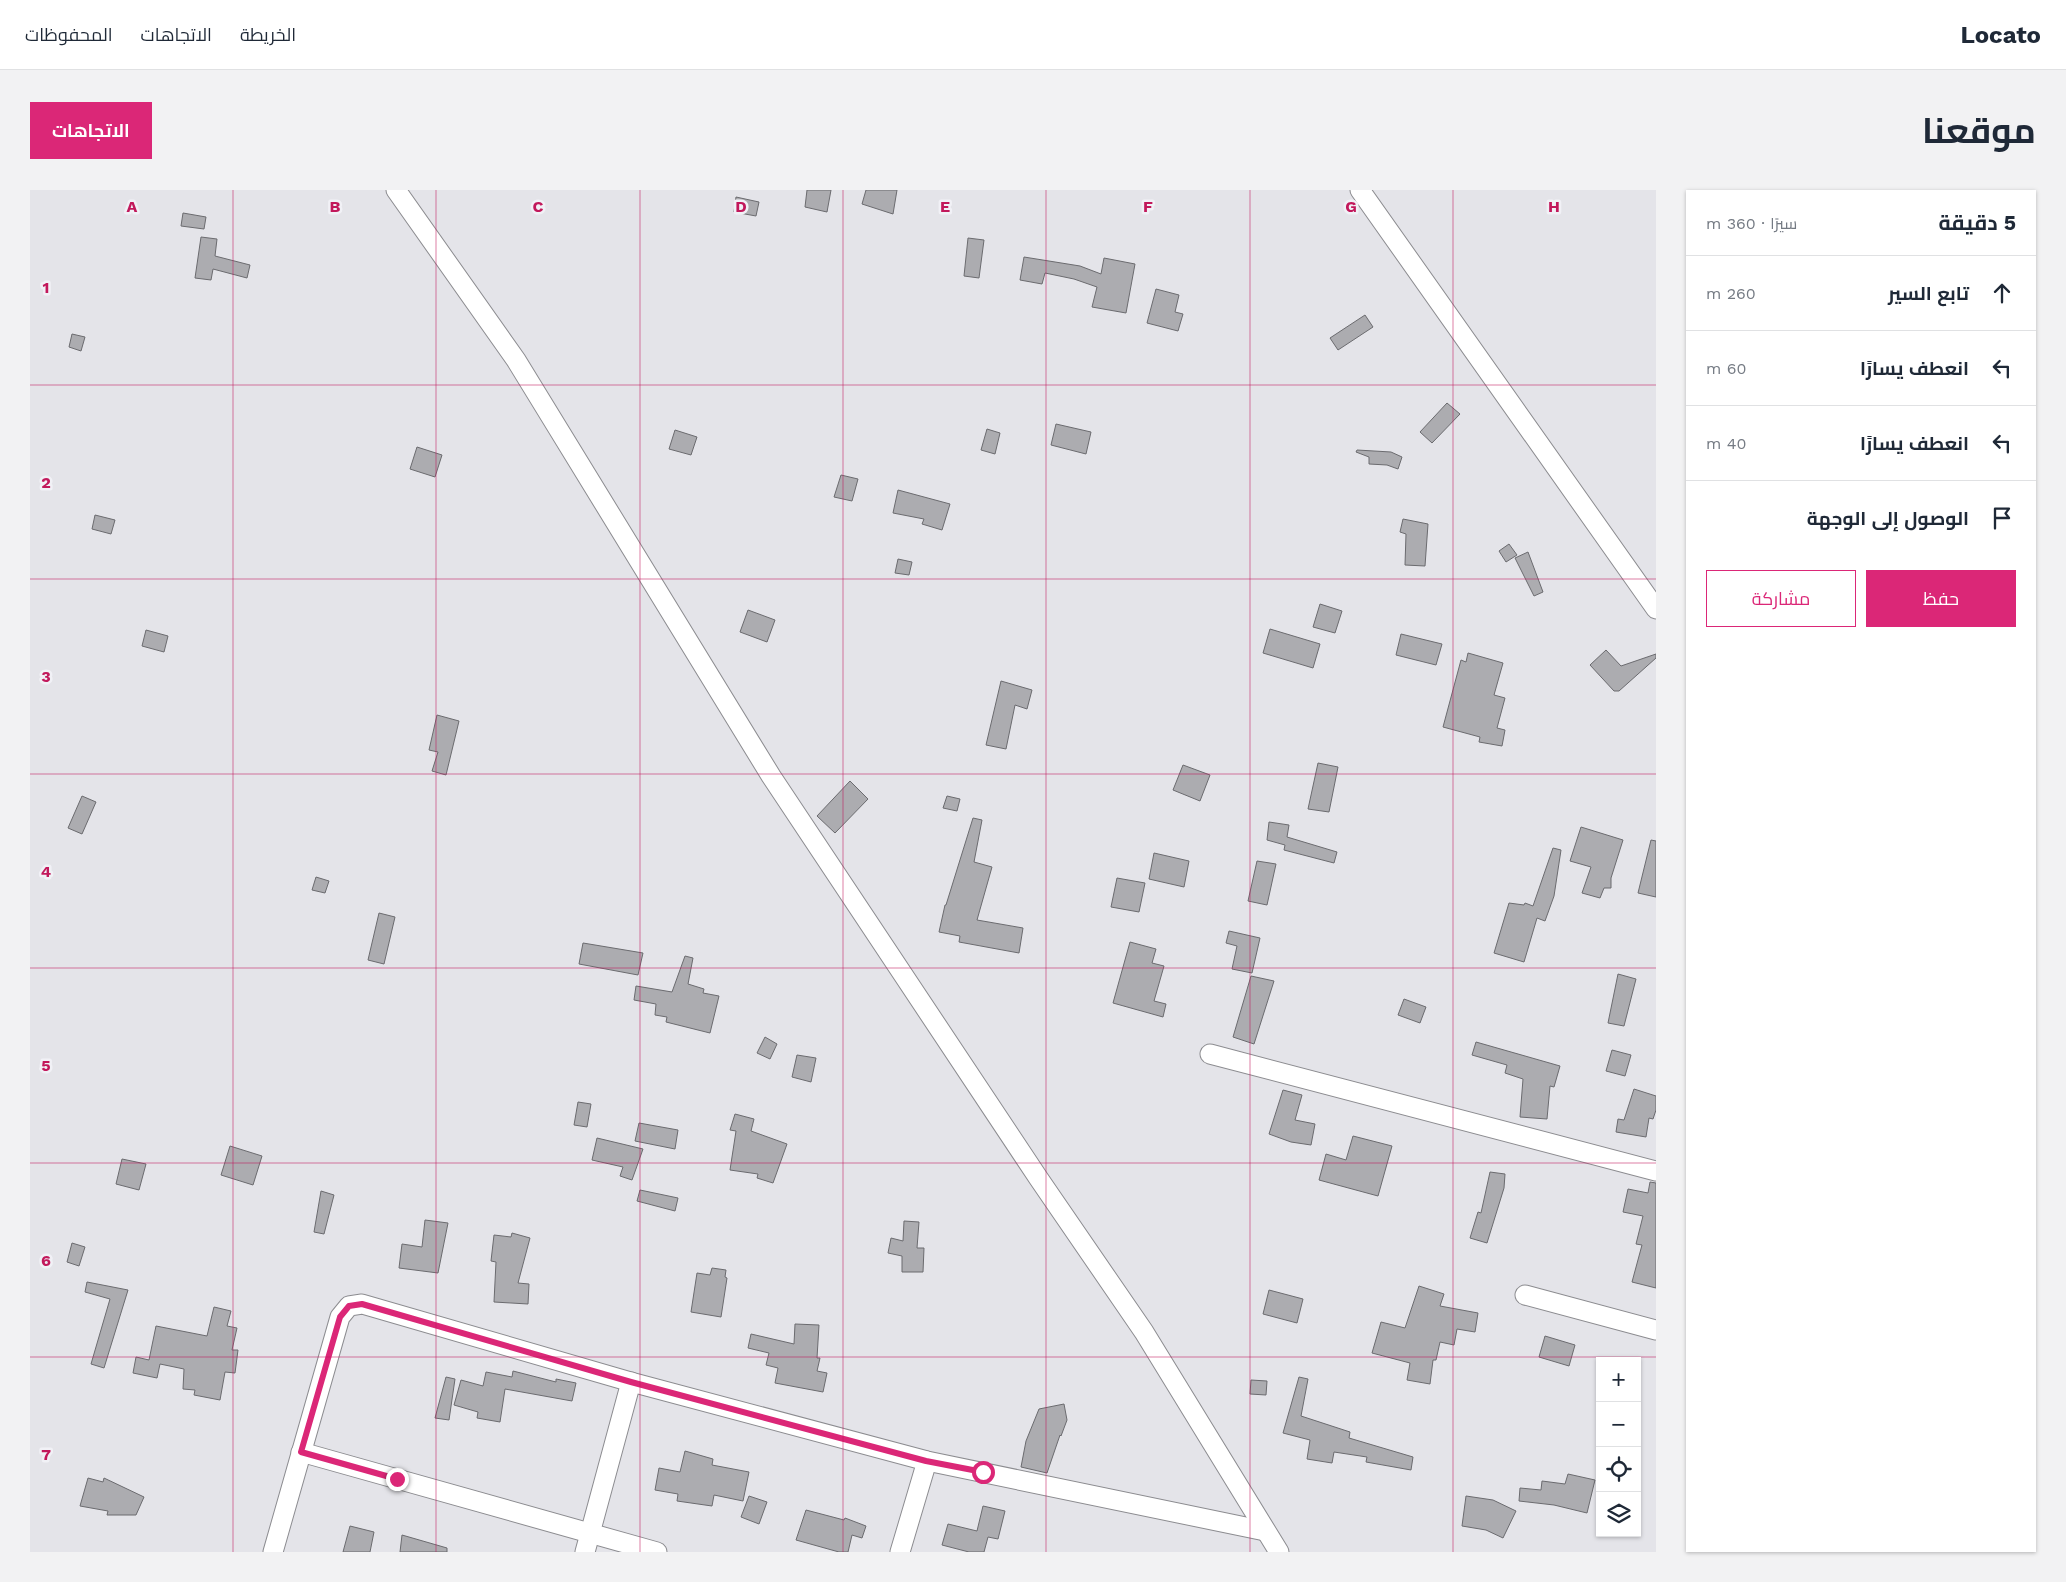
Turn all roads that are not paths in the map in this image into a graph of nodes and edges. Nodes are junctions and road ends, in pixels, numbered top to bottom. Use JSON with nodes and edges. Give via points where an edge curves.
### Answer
{"nodes":[{"id":1,"x":396,"y":190,"type":"edge"},
{"id":2,"x":1360,"y":190,"type":"edge"},
{"id":3,"x":1656,"y":609,"type":"edge"},
{"id":4,"x":1210,"y":1054,"type":"dead end"},
{"id":5,"x":1656,"y":1171,"type":"edge"},
{"id":6,"x":1525,"y":1295,"type":"dead end"},
{"id":7,"x":1656,"y":1330,"type":"edge"},
{"id":8,"x":631,"y":1382,"type":"junction"},
{"id":9,"x":301,"y":1452,"type":"junction"},
{"id":10,"x":926,"y":1461,"type":"junction"},
{"id":11,"x":1265,"y":1531,"type":"junction"},
{"id":12,"x":590,"y":1534,"type":"junction"},
{"id":13,"x":273,"y":1552,"type":"edge"},
{"id":14,"x":584,"y":1552,"type":"edge"},
{"id":15,"x":657,"y":1552,"type":"edge"},
{"id":16,"x":900,"y":1552,"type":"edge"},
{"id":17,"x":1279,"y":1552,"type":"edge"}],
"edges":[{"from":1,"to":11,"type":"street","via":[[516,360],[770,776],[1144,1332]]},
{"from":2,"to":3,"type":"street"},
{"from":4,"to":5,"type":"street"},
{"from":6,"to":7,"type":"street"},
{"from":8,"to":9,"type":"street","via":[[362,1304],[349,1306],[340,1317]]},
{"from":8,"to":10,"type":"street"},
{"from":8,"to":12,"type":"street"},
{"from":9,"to":12,"type":"street"},
{"from":9,"to":13,"type":"street"},
{"from":10,"to":11,"type":"street"},
{"from":10,"to":16,"type":"street"},
{"from":11,"to":17,"type":"street"},
{"from":12,"to":14,"type":"street"},
{"from":12,"to":15,"type":"street"}]}
